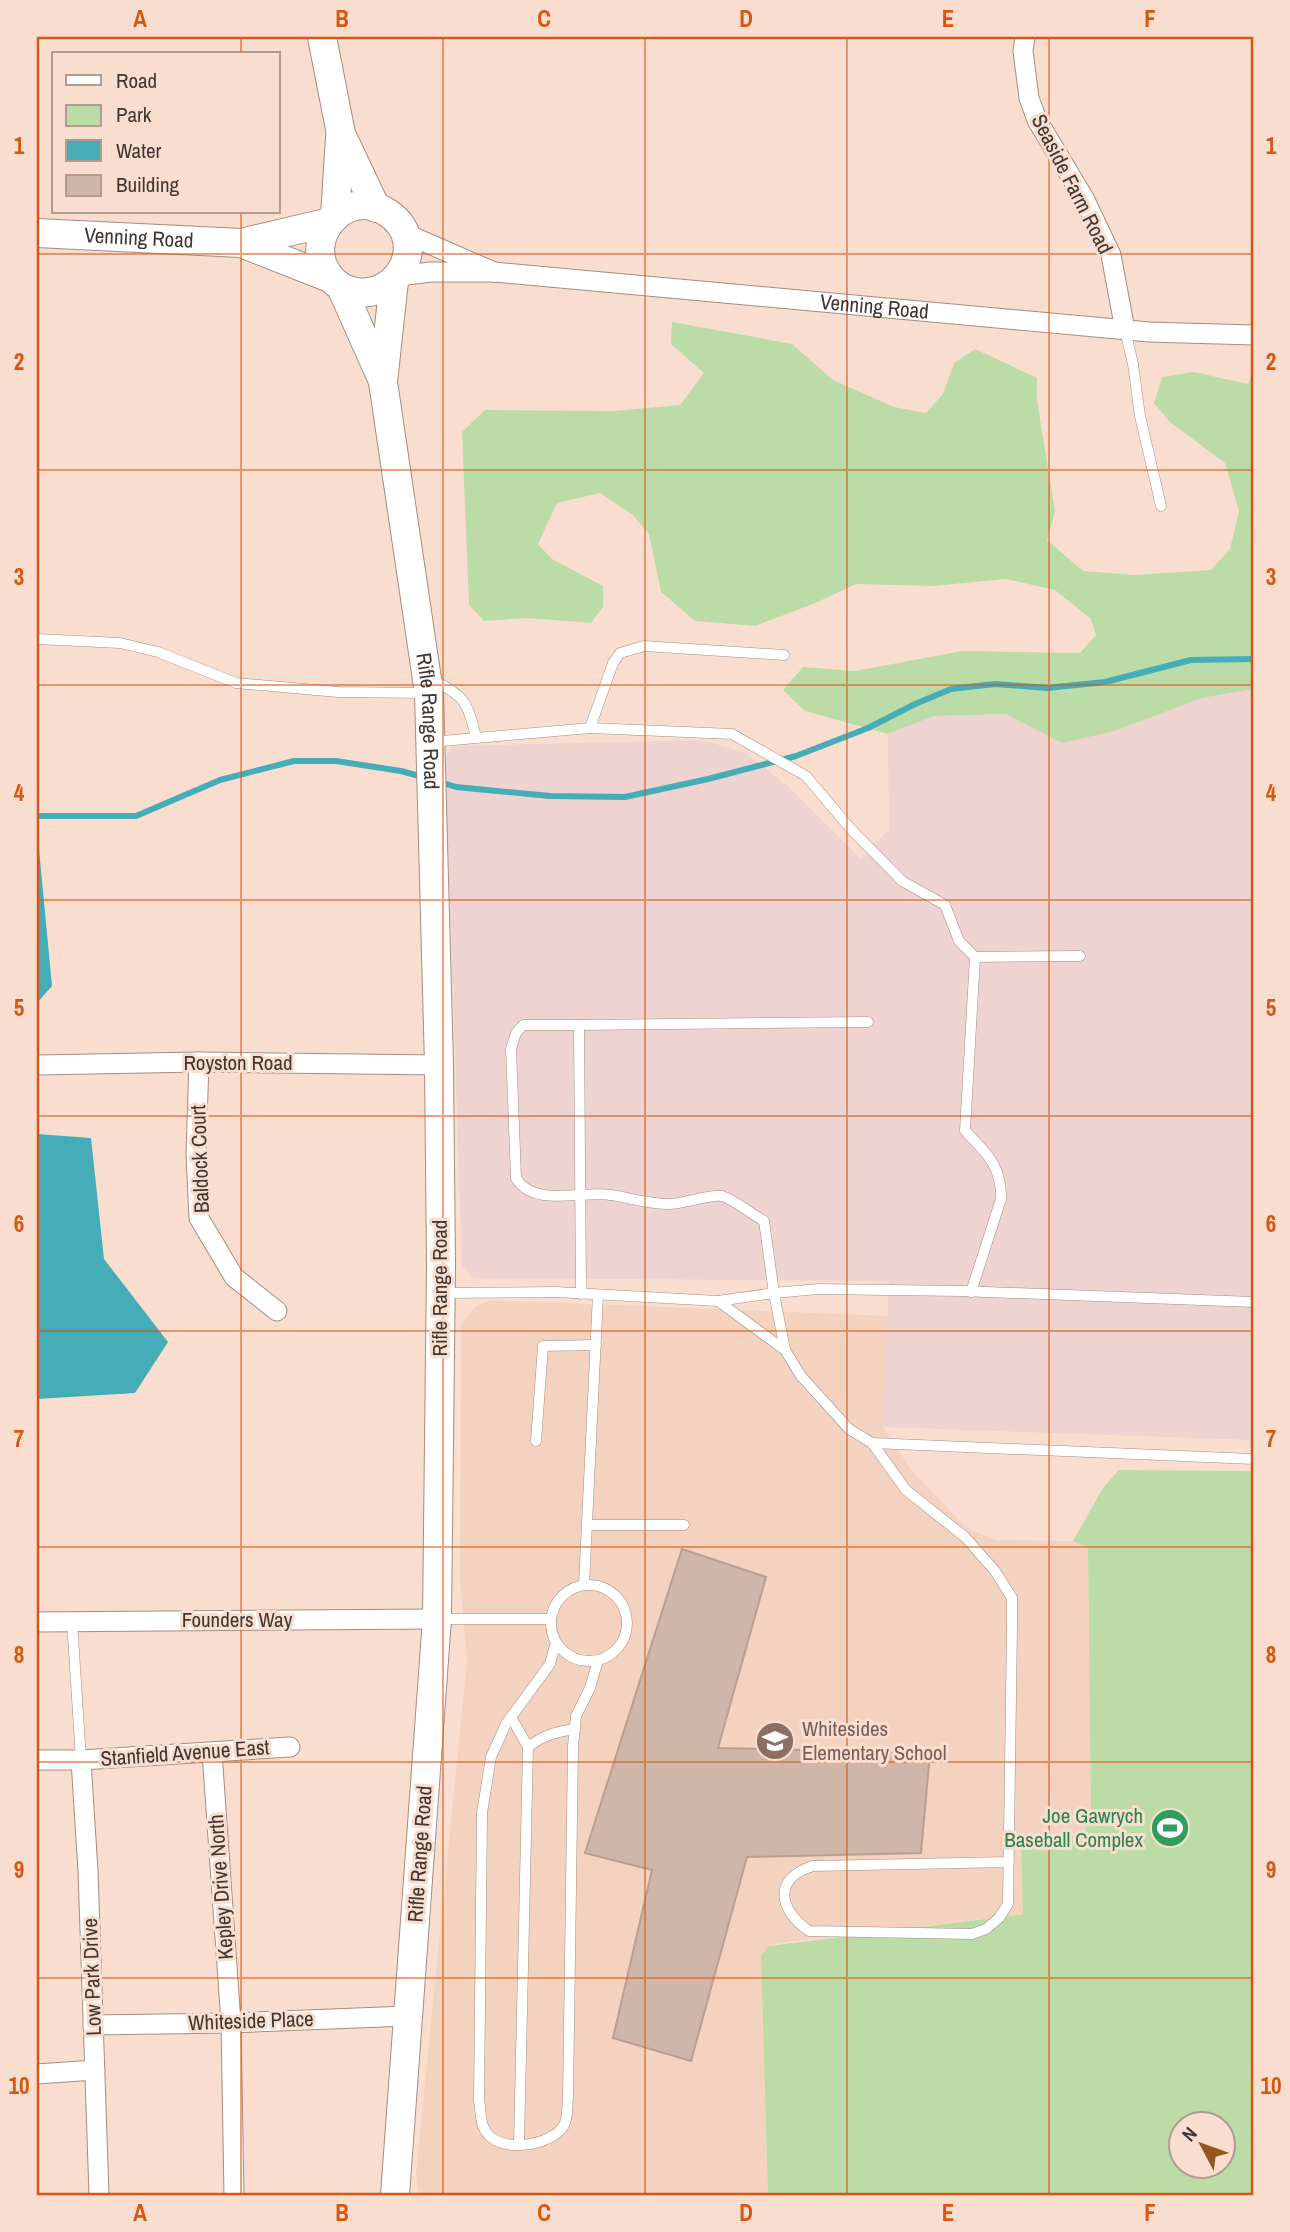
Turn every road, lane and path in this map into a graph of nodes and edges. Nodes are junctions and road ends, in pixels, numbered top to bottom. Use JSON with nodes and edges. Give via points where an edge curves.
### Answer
{"nodes":[{"id":1,"x":322,"y":37,"type":"edge"},
{"id":2,"x":1025,"y":37,"type":"edge"},
{"id":3,"x":341,"y":134,"type":"junction"},
{"id":4,"x":376,"y":208,"type":"junction"},
{"id":5,"x":332,"y":219,"type":"junction"},
{"id":6,"x":37,"y":233,"type":"edge"},
{"id":7,"x":404,"y":233,"type":"junction"},
{"id":8,"x":241,"y":243,"type":"junction"},
{"id":9,"x":494,"y":272,"type":"junction"},
{"id":10,"x":396,"y":279,"type":"junction"},
{"id":11,"x":336,"y":283,"type":"junction"},
{"id":12,"x":1125,"y":330,"type":"junction"},
{"id":13,"x":1253,"y":335,"type":"edge"},
{"id":14,"x":383,"y":382,"type":"junction"},
{"id":15,"x":1161,"y":506,"type":"dead end"},
{"id":16,"x":37,"y":639,"type":"edge"},
{"id":17,"x":784,"y":655,"type":"dead end"},
{"id":18,"x":427,"y":685,"type":"junction"},
{"id":19,"x":590,"y":728,"type":"junction"},
{"id":20,"x":476,"y":737,"type":"junction"},
{"id":21,"x":430,"y":742,"type":"junction"},
{"id":22,"x":1080,"y":956,"type":"dead end"},
{"id":23,"x":975,"y":957,"type":"junction"},
{"id":24,"x":868,"y":1022,"type":"dead end"},
{"id":25,"x":579,"y":1025,"type":"junction"},
{"id":26,"x":199,"y":1062,"type":"junction"},
{"id":27,"x":439,"y":1065,"type":"junction"},
{"id":28,"x":37,"y":1066,"type":"edge"},
{"id":29,"x":580,"y":1196,"type":"junction"},
{"id":30,"x":971,"y":1292,"type":"junction"},
{"id":31,"x":441,"y":1293,"type":"junction"},
{"id":32,"x":774,"y":1293,"type":"junction"},
{"id":33,"x":581,"y":1294,"type":"junction"},
{"id":34,"x":598,"y":1295,"type":"junction"},
{"id":35,"x":718,"y":1301,"type":"junction"},
{"id":36,"x":1253,"y":1302,"type":"edge"},
{"id":37,"x":277,"y":1311,"type":"dead end"},
{"id":38,"x":596,"y":1345,"type":"junction"},
{"id":39,"x":785,"y":1350,"type":"junction"},
{"id":40,"x":536,"y":1441,"type":"dead end"},
{"id":41,"x":872,"y":1443,"type":"junction"},
{"id":42,"x":1253,"y":1459,"type":"edge"},
{"id":43,"x":587,"y":1525,"type":"junction"},
{"id":44,"x":684,"y":1525,"type":"dead end"},
{"id":45,"x":584,"y":1585,"type":"junction"},
{"id":46,"x":437,"y":1619,"type":"junction"},
{"id":47,"x":551,"y":1619,"type":"junction"},
{"id":48,"x":72,"y":1621,"type":"junction"},
{"id":49,"x":37,"y":1622,"type":"edge"},
{"id":50,"x":556,"y":1643,"type":"junction"},
{"id":51,"x":598,"y":1660,"type":"junction"},
{"id":52,"x":511,"y":1717,"type":"junction"},
{"id":53,"x":575,"y":1729,"type":"junction"},
{"id":54,"x":528,"y":1746,"type":"junction"},
{"id":55,"x":290,"y":1747,"type":"dead end"},
{"id":56,"x":212,"y":1752,"type":"junction"},
{"id":57,"x":37,"y":1760,"type":"edge"},
{"id":58,"x":81,"y":1760,"type":"junction"},
{"id":59,"x":1009,"y":1863,"type":"junction"},
{"id":60,"x":408,"y":2016,"type":"junction"},
{"id":61,"x":231,"y":2023,"type":"junction"},
{"id":62,"x":93,"y":2025,"type":"junction"},
{"id":63,"x":95,"y":2070,"type":"junction"},
{"id":64,"x":37,"y":2074,"type":"edge"},
{"id":65,"x":519,"y":2144,"type":"junction"},
{"id":66,"x":99,"y":2195,"type":"edge"},
{"id":67,"x":234,"y":2195,"type":"edge"},
{"id":68,"x":395,"y":2195,"type":"edge"}],
"edges":[{"from":1,"to":3,"type":"main road"},
{"from":2,"to":12,"type":"street","name":"Seaside Farm Road","via":[[1029,98],[1111,255]]},
{"from":3,"to":4,"type":"main road"},
{"from":3,"to":5,"type":"main road"},
{"from":4,"to":5,"type":"main road","via":[[354,207]]},
{"from":4,"to":7,"type":"main road","via":[[393,217]]},
{"from":5,"to":8,"type":"main road","name":"Venning Road"},
{"from":5,"to":11,"type":"main road","via":[[320,250],[323,265]]},
{"from":6,"to":8,"type":"main road","name":"Venning Road"},
{"from":7,"to":9,"type":"street","name":"Venning Road"},
{"from":7,"to":10,"type":"main road","via":[[406,259]]},
{"from":8,"to":11,"type":"main road","name":"Venning Road"},
{"from":9,"to":10,"type":"street","name":"Venning Road","via":[[430,272]]},
{"from":9,"to":12,"type":"street","name":"Venning Road"},
{"from":10,"to":11,"type":"main road","via":[[369,293]]},
{"from":10,"to":14,"type":"main road","name":"Rifle Range Road"},
{"from":11,"to":14,"type":"main road","name":"Rifle Range Road"},
{"from":12,"to":13,"type":"street","name":"Venning Road"},
{"from":12,"to":15,"type":"lane"},
{"from":14,"to":18,"type":"main road","name":"Rifle Range Road"},
{"from":16,"to":18,"type":"lane","via":[[120,643],[158,652],[236,684],[338,692]]},
{"from":17,"to":19,"type":"lane","via":[[644,646],[620,653]]},
{"from":18,"to":20,"type":"lane","via":[[452,690],[467,704]]},
{"from":18,"to":21,"type":"main road","name":"Rifle Range Road"},
{"from":19,"to":20,"type":"lane"},
{"from":19,"to":23,"type":"lane","via":[[732,734],[806,776],[902,881],[945,905],[959,941]]},
{"from":20,"to":21,"type":"lane"},
{"from":21,"to":27,"type":"main road","name":"Rifle Range Road"},
{"from":22,"to":23,"type":"lane"},
{"from":23,"to":30,"type":"lane","via":[[965,1132],[990,1155],[1001,1183],[1001,1199]]},
{"from":24,"to":25,"type":"lane"},
{"from":25,"to":29,"type":"lane"},
{"from":25,"to":29,"type":"lane","via":[[523,1025],[511,1049],[516,1178],[533,1194]]},
{"from":26,"to":27,"type":"street","name":"Royston Road"},
{"from":26,"to":28,"type":"street","name":"Royston Road"},
{"from":26,"to":37,"type":"street","name":"Baldock Court","via":[[199,1218],[234,1277]]},
{"from":27,"to":31,"type":"main road","name":"Rifle Range Road"},
{"from":29,"to":32,"type":"lane","via":[[610,1194],[641,1203],[671,1204],[722,1196],[764,1221]]},
{"from":29,"to":33,"type":"lane"},
{"from":30,"to":32,"type":"lane","via":[[818,1289]]},
{"from":30,"to":36,"type":"lane"},
{"from":31,"to":33,"type":"lane"},
{"from":31,"to":46,"type":"main road","name":"Rifle Range Road"},
{"from":32,"to":35,"type":"lane"},
{"from":32,"to":39,"type":"lane"},
{"from":33,"to":34,"type":"lane"},
{"from":34,"to":35,"type":"lane"},
{"from":34,"to":38,"type":"lane"},
{"from":35,"to":39,"type":"lane"},
{"from":38,"to":40,"type":"lane","via":[[543,1346]]},
{"from":38,"to":43,"type":"lane"},
{"from":39,"to":41,"type":"lane","via":[[801,1376],[849,1429]]},
{"from":41,"to":42,"type":"lane"},
{"from":41,"to":59,"type":"lane","via":[[906,1490],[965,1536],[1012,1598]]},
{"from":43,"to":44,"type":"lane"},
{"from":43,"to":45,"type":"lane"},
{"from":45,"to":47,"type":"lane","via":[[561,1597]]},
{"from":45,"to":51,"type":"lane","via":[[609,1590],[625,1611],[625,1636],[609,1655]]},
{"from":46,"to":47,"type":"lane"},
{"from":46,"to":48,"type":"street","name":"Founders Way"},
{"from":46,"to":60,"type":"main road","name":"Rifle Range Road"},
{"from":47,"to":50,"type":"lane"},
{"from":48,"to":49,"type":"street","name":"Founders Way"},
{"from":48,"to":58,"type":"lane"},
{"from":50,"to":51,"type":"lane","via":[[574,1658]]},
{"from":50,"to":52,"type":"lane","via":[[550,1664]]},
{"from":51,"to":53,"type":"lane"},
{"from":52,"to":54,"type":"lane"},
{"from":52,"to":65,"type":"lane","via":[[491,1757],[482,1813],[480,2101],[483,2128],[490,2137]]},
{"from":53,"to":54,"type":"lane","via":[[548,1734]]},
{"from":53,"to":65,"type":"lane","via":[[565,2124],[553,2137]]},
{"from":54,"to":65,"type":"lane"},
{"from":55,"to":56,"type":"street","name":"Stanfield Avenue East"},
{"from":56,"to":58,"type":"street","name":"Stanfield Avenue East"},
{"from":56,"to":61,"type":"street","name":"Kepley Drive North"},
{"from":57,"to":58,"type":"street","name":"Stanfield Avenue East"},
{"from":58,"to":62,"type":"street","name":"Low Park Drive"},
{"from":59,"to":59,"type":"lane","via":[[1008,1904],[992,1924],[972,1934],[809,1931],[788,1912],[784,1900],[788,1882],[798,1871],[813,1866]]},
{"from":60,"to":61,"type":"street","name":"Whiteside Place"},
{"from":60,"to":68,"type":"main road","name":"Rifle Range Road"},
{"from":61,"to":62,"type":"street","name":"Whiteside Place"},
{"from":61,"to":67,"type":"street","name":"Kepley Drive North"},
{"from":62,"to":63,"type":"street","name":"Low Park Drive"},
{"from":63,"to":64,"type":"street"},
{"from":63,"to":66,"type":"street","name":"Low Park Drive"}]}
